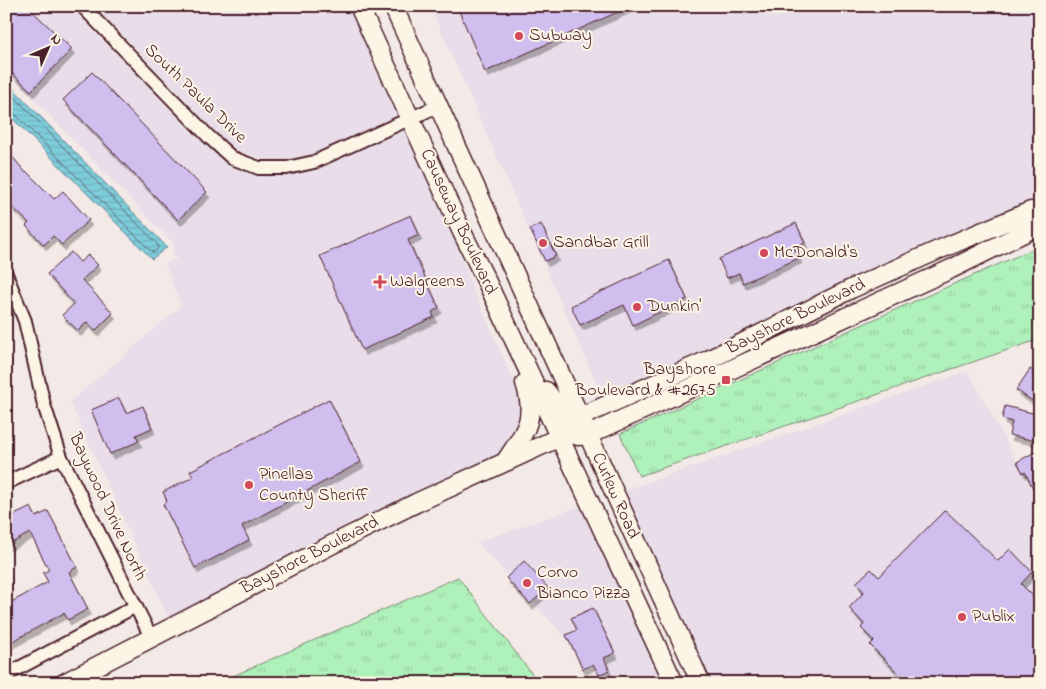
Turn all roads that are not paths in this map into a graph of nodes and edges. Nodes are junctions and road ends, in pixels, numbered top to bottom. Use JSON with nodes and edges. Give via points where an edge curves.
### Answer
{"nodes":[{"id":1,"x":82,"y":6,"type":"edge"},
{"id":2,"x":359,"y":6,"type":"edge"},
{"id":3,"x":393,"y":6,"type":"edge"},
{"id":4,"x":438,"y":106,"type":"junction"},
{"id":5,"x":410,"y":119,"type":"junction"},
{"id":6,"x":1040,"y":211,"type":"edge"},
{"id":7,"x":1040,"y":225,"type":"edge"},
{"id":8,"x":462,"y":232,"type":"junction"},
{"id":9,"x":8,"y":281,"type":"edge"},
{"id":10,"x":571,"y":427,"type":"junction"},
{"id":11,"x":588,"y":435,"type":"junction"},
{"id":12,"x":61,"y":457,"type":"junction"},
{"id":13,"x":505,"y":462,"type":"junction"},
{"id":14,"x":6,"y":483,"type":"edge"},
{"id":15,"x":136,"y":606,"type":"junction"},
{"id":16,"x":151,"y":637,"type":"junction"},
{"id":17,"x":6,"y":675,"type":"edge"},
{"id":18,"x":64,"y":683,"type":"edge"},
{"id":19,"x":674,"y":683,"type":"edge"},
{"id":20,"x":688,"y":683,"type":"edge"},
{"id":21,"x":701,"y":683,"type":"edge"}],
"edges":[{"from":1,"to":5,"type":"street","name":"South Paula Drive","via":[[232,158],[259,168],[287,168],[314,162]]},
{"from":2,"to":5,"type":"main road","name":"Causeway Boulevard"},
{"from":3,"to":4,"type":"main road","name":"Causeway Boulevard"},
{"from":4,"to":5,"type":"street","name":"South Paula Drive"},
{"from":4,"to":10,"type":"main road","name":"Causeway Boulevard"},
{"from":5,"to":8,"type":"main road","name":"Causeway Boulevard"},
{"from":6,"to":10,"type":"main road","name":"Bayshore Boulevard","via":[[1031,211],[851,289]]},
{"from":7,"to":11,"type":"main road","name":"Bayshore Boulevard"},
{"from":8,"to":10,"type":"main road","name":"Causeway Boulevard"},
{"from":8,"to":13,"type":"main road","via":[[530,400],[526,430]]},
{"from":9,"to":12,"type":"street","name":"Baywood Drive North","via":[[25,321],[44,405]]},
{"from":10,"to":11,"type":"main road","name":"Curlew Road"},
{"from":10,"to":11,"type":"main road","name":"Bayshore Boulevard"},
{"from":10,"to":13,"type":"main road","name":"Bayshore Boulevard"},
{"from":10,"to":19,"type":"main road","name":"Curlew Road"},
{"from":10,"to":20,"type":"main road","via":[[578,454],[595,479]]},
{"from":11,"to":21,"type":"main road","name":"Curlew Road"},
{"from":12,"to":14,"type":"street"},
{"from":12,"to":15,"type":"street","name":"Baywood Drive North"},
{"from":13,"to":16,"type":"main road","name":"Bayshore Boulevard","via":[[330,545]]},
{"from":15,"to":16,"type":"street","name":"Baywood Drive North"},
{"from":15,"to":17,"type":"street"},
{"from":16,"to":18,"type":"main road","name":"Bayshore Boulevard"}]}
